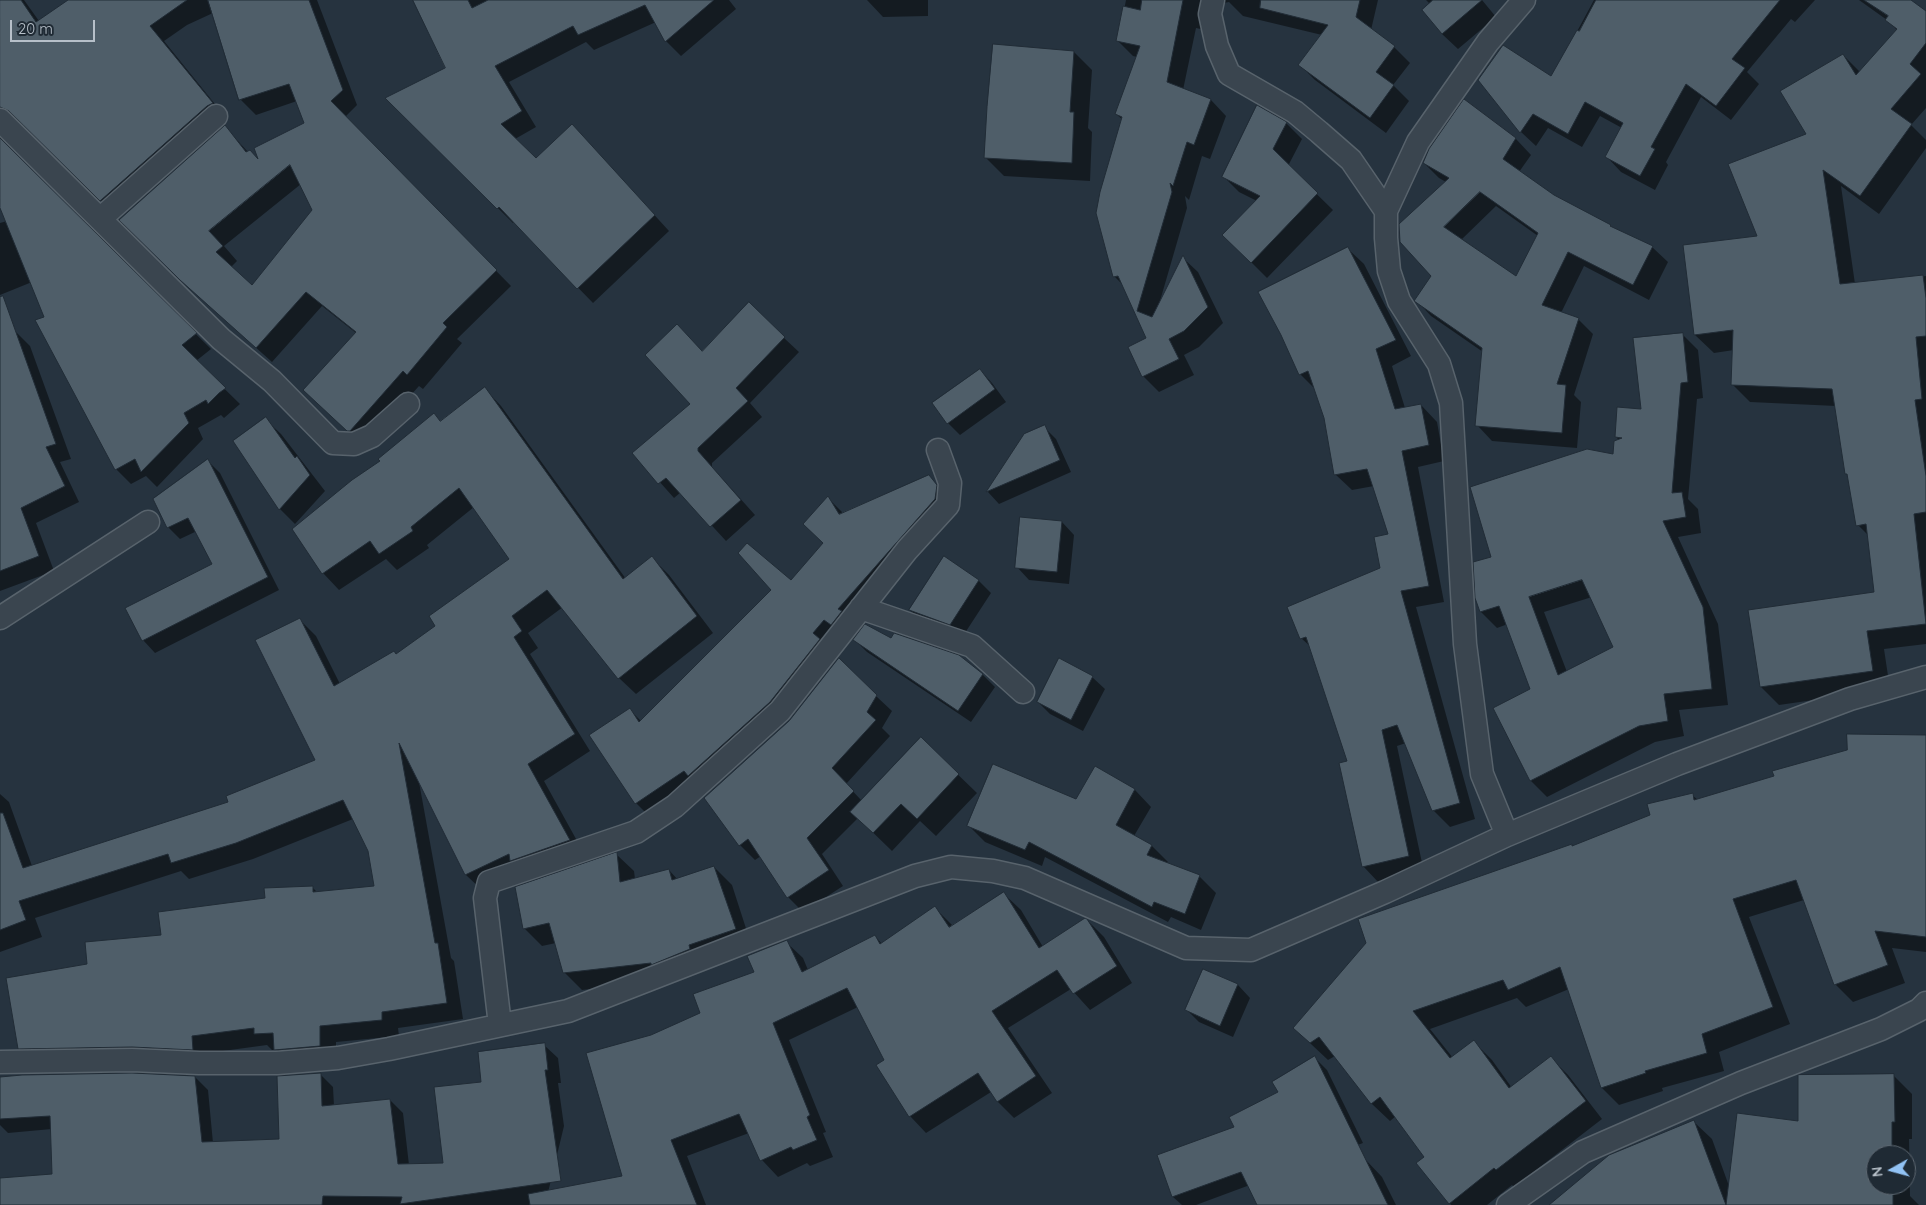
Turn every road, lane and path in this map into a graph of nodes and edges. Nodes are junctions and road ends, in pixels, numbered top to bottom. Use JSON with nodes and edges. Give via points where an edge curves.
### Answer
{"nodes":[{"id":1,"x":1213,"y":0,"type":"edge"},
{"id":2,"x":1524,"y":0,"type":"edge"},
{"id":3,"x":216,"y":116,"type":"dead end"},
{"id":4,"x":0,"y":120,"type":"edge"},
{"id":5,"x":1386,"y":211,"type":"junction"},
{"id":6,"x":100,"y":219,"type":"junction"},
{"id":7,"x":408,"y":404,"type":"dead end"},
{"id":8,"x":938,"y":450,"type":"dead end"},
{"id":9,"x":148,"y":522,"type":"dead end"},
{"id":10,"x":862,"y":608,"type":"junction"},
{"id":11,"x":0,"y":618,"type":"edge"},
{"id":12,"x":1926,"y":677,"type":"edge"},
{"id":13,"x":1023,"y":692,"type":"dead end"},
{"id":14,"x":1507,"y":835,"type":"junction"},
{"id":15,"x":1926,"y":1003,"type":"edge"},
{"id":16,"x":500,"y":1025,"type":"junction"},
{"id":17,"x":0,"y":1062,"type":"edge"},
{"id":18,"x":1508,"y":1205,"type":"edge"}],
"edges":[{"from":1,"to":5,"type":"street","via":[[1210,14],[1217,46],[1229,74],[1295,112],[1319,132],[1351,160]]},
{"from":2,"to":5,"type":"street","via":[[1488,42],[1418,142]]},
{"from":3,"to":6,"type":"street"},
{"from":4,"to":6,"type":"street"},
{"from":5,"to":14,"type":"street","via":[[1389,271],[1399,301],[1439,364],[1451,404],[1466,653],[1482,774]]},
{"from":6,"to":7,"type":"street","via":[[221,339],[272,381],[333,444],[354,444],[372,436]]},
{"from":8,"to":10,"type":"street","via":[[950,483],[948,505],[907,550]]},
{"from":9,"to":11,"type":"street"},
{"from":10,"to":13,"type":"street","via":[[972,646]]},
{"from":10,"to":16,"type":"street","via":[[780,711],[675,806],[636,832],[489,882],[484,898]]},
{"from":12,"to":14,"type":"street","via":[[1850,699],[1677,764]]},
{"from":14,"to":16,"type":"street","via":[[1252,950],[1186,948],[1025,878],[993,871],[951,868],[900,881],[568,1011]]},
{"from":15,"to":18,"type":"street","via":[[1919,1010],[1881,1029],[1741,1083],[1584,1152]]},
{"from":16,"to":17,"type":"street","via":[[338,1058],[277,1063]]}]}
